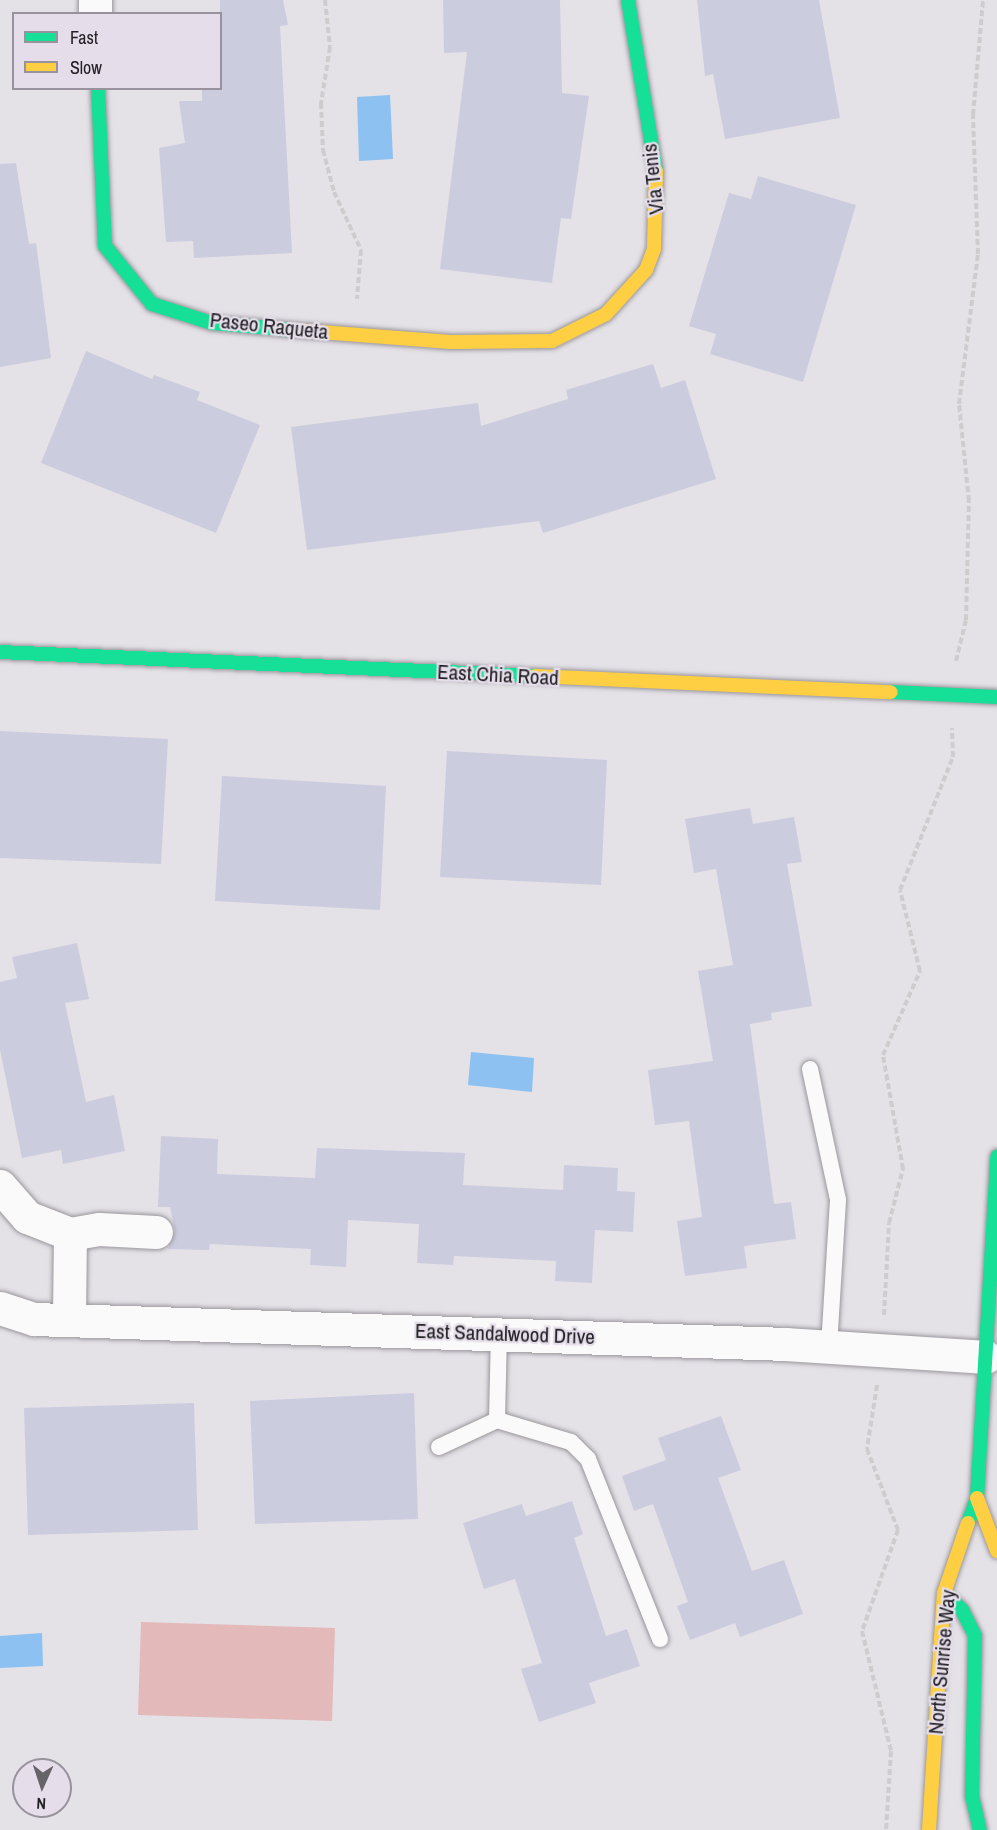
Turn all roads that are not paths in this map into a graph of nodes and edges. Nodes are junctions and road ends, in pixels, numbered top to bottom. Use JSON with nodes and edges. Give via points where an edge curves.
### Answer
{"nodes":[{"id":1,"x":628,"y":0,"type":"edge"},
{"id":2,"x":98,"y":90,"type":"edge"},
{"id":3,"x":582,"y":329,"type":"joint"},
{"id":4,"x":0,"y":652,"type":"edge"},
{"id":5,"x":997,"y":697,"type":"edge"},
{"id":6,"x":810,"y":1069,"type":"dead end"},
{"id":7,"x":997,"y":1157,"type":"edge"},
{"id":8,"x":0,"y":1186,"type":"edge"},
{"id":9,"x":156,"y":1232,"type":"dead end"},
{"id":10,"x":70,"y":1234,"type":"junction"},
{"id":11,"x":8,"y":1319,"type":"edge"},
{"id":12,"x":69,"y":1320,"type":"junction"},
{"id":13,"x":499,"y":1334,"type":"junction"},
{"id":14,"x":829,"y":1347,"type":"junction"},
{"id":15,"x":991,"y":1356,"type":"edge"},
{"id":16,"x":497,"y":1420,"type":"junction"},
{"id":17,"x":439,"y":1447,"type":"dead end"},
{"id":18,"x":977,"y":1498,"type":"junction"},
{"id":19,"x":997,"y":1551,"type":"edge"},
{"id":20,"x":944,"y":1593,"type":"junction"},
{"id":21,"x":660,"y":1639,"type":"dead end"},
{"id":22,"x":929,"y":1830,"type":"edge"},
{"id":23,"x":980,"y":1830,"type":"edge"}],
"edges":[{"from":1,"to":3,"type":"street","name":"Via Tenis","via":[[633,52],[657,177],[658,225],[645,270],[614,307]]},
{"from":2,"to":3,"type":"street","name":"Paseo Raqueta","via":[[105,246],[152,304],[212,323],[451,342],[552,341]]},
{"from":4,"to":5,"type":"street","name":"East Chia Road"},
{"from":6,"to":14,"type":"lane","via":[[838,1200]]},
{"from":7,"to":15,"type":"street","name":"North Sunrise Way"},
{"from":8,"to":10,"type":"street","via":[[27,1217]]},
{"from":9,"to":10,"type":"street","via":[[99,1229]]},
{"from":10,"to":12,"type":"street"},
{"from":11,"to":12,"type":"street","name":"East Sandalwood Drive"},
{"from":12,"to":13,"type":"street","name":"East Sandalwood Drive"},
{"from":13,"to":14,"type":"street","name":"East Sandalwood Drive"},
{"from":13,"to":16,"type":"lane"},
{"from":14,"to":15,"type":"street","name":"East Sandalwood Drive"},
{"from":15,"to":18,"type":"street","name":"North Sunrise Way"},
{"from":16,"to":17,"type":"lane"},
{"from":16,"to":21,"type":"lane","via":[[571,1442],[588,1458]]},
{"from":18,"to":19,"type":"street","name":"North Sunrise Way"},
{"from":18,"to":20,"type":"street","name":"North Sunrise Way"},
{"from":20,"to":22,"type":"street","name":"North Sunrise Way"},
{"from":20,"to":23,"type":"street","via":[[962,1610],[975,1636],[972,1796]]}]}
